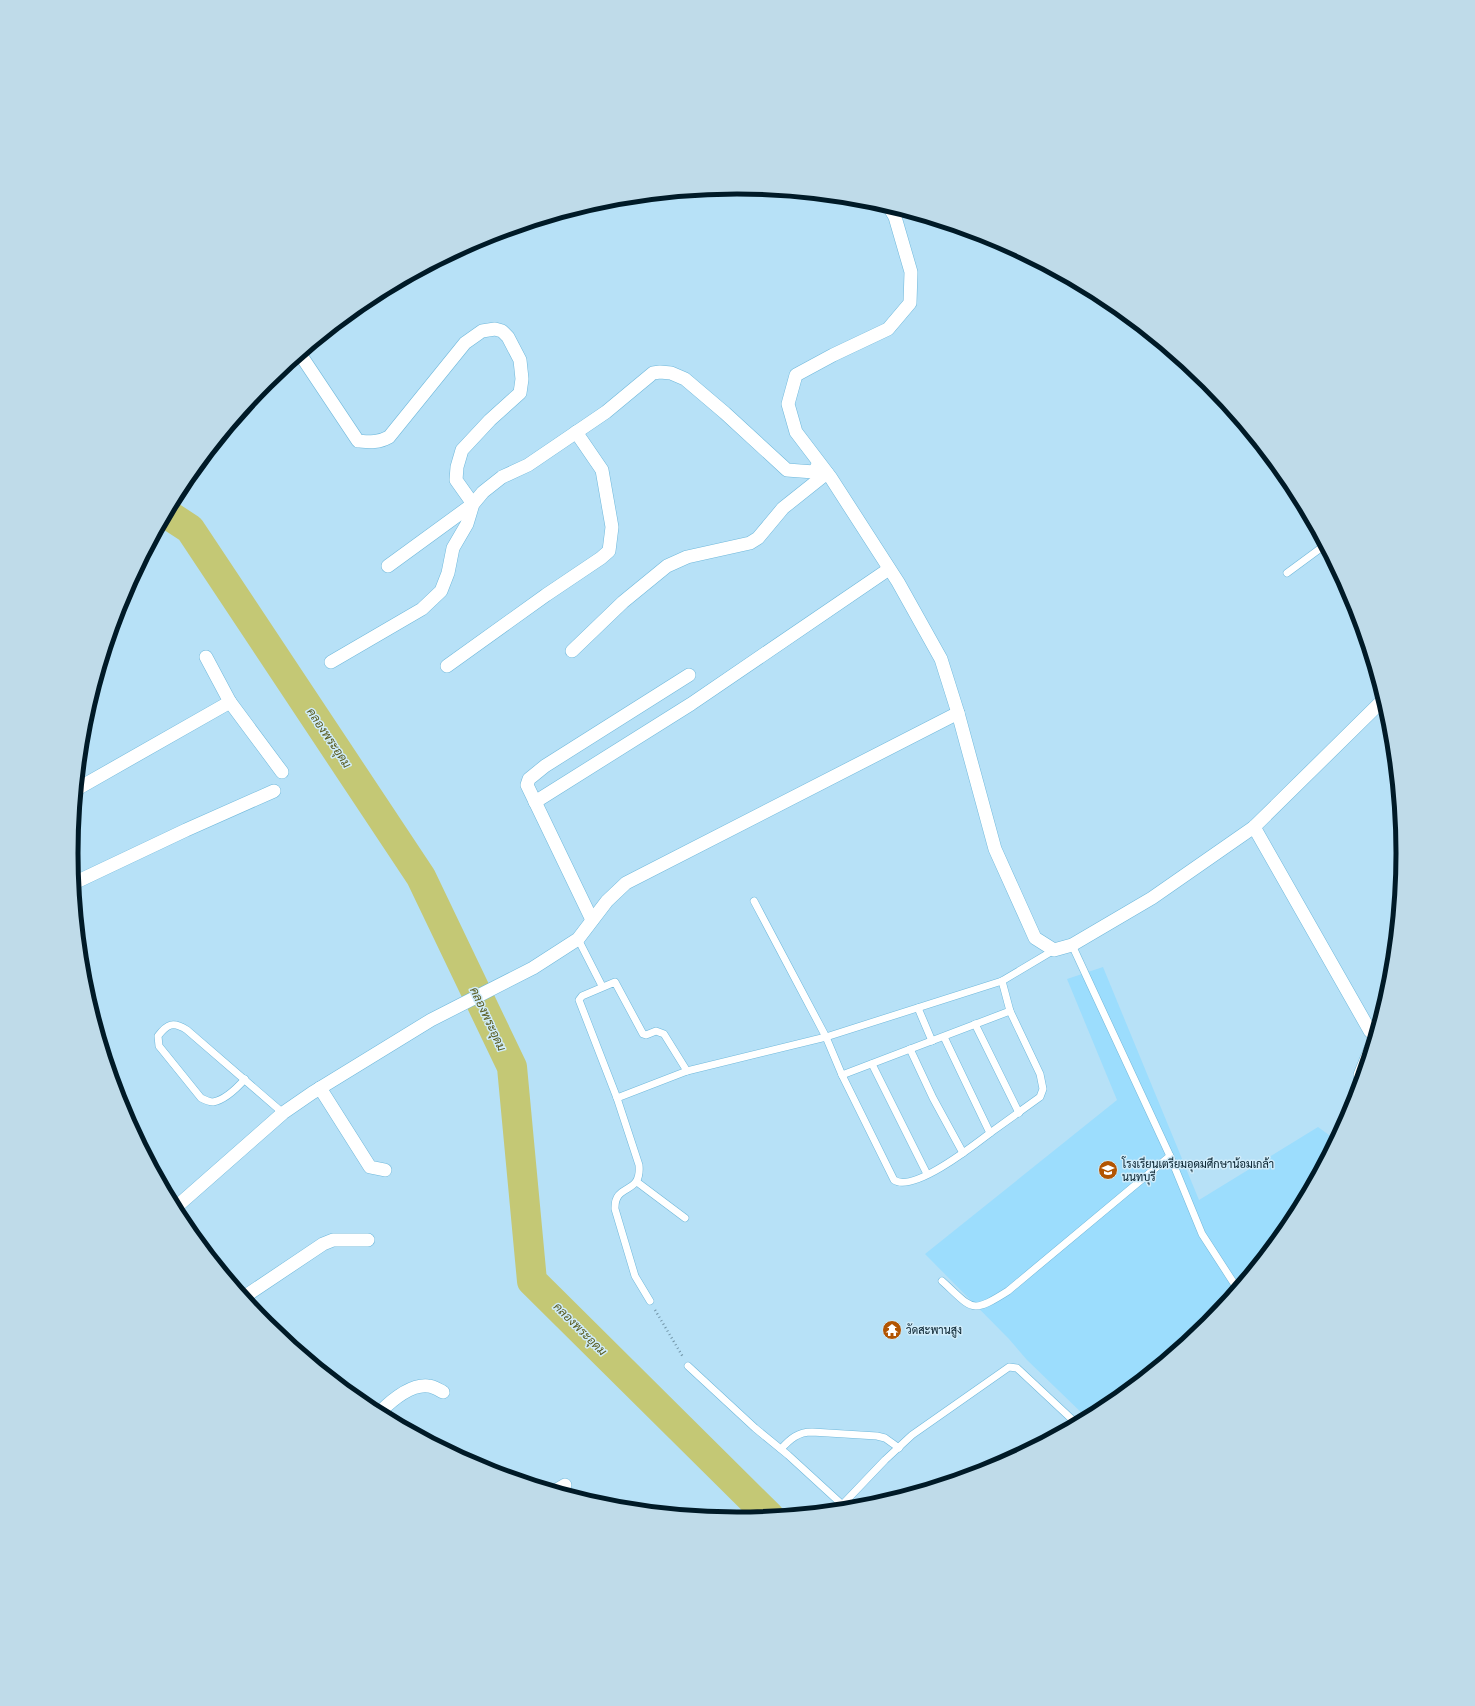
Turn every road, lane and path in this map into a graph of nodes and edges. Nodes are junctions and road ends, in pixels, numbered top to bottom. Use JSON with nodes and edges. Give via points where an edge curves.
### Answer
{"nodes":[{"id":1,"x":892,"y":212,"type":"edge"},
{"id":2,"x":302,"y":358,"type":"edge"},
{"id":3,"x":576,"y":432,"type":"junction"},
{"id":4,"x":823,"y":468,"type":"junction"},
{"id":5,"x":473,"y":504,"type":"junction"},
{"id":6,"x":1322,"y":547,"type":"edge"},
{"id":7,"x":388,"y":566,"type":"dead end"},
{"id":8,"x":889,"y":569,"type":"junction"},
{"id":9,"x":1287,"y":573,"type":"dead end"},
{"id":10,"x":572,"y":651,"type":"dead end"},
{"id":11,"x":206,"y":657,"type":"dead end"},
{"id":12,"x":331,"y":662,"type":"dead end"},
{"id":13,"x":447,"y":666,"type":"dead end"},
{"id":14,"x":689,"y":675,"type":"dead end"},
{"id":15,"x":230,"y":702,"type":"junction"},
{"id":16,"x":1380,"y":703,"type":"edge"},
{"id":17,"x":958,"y":713,"type":"junction"},
{"id":18,"x":282,"y":772,"type":"dead end"},
{"id":19,"x":82,"y":786,"type":"edge"},
{"id":20,"x":274,"y":791,"type":"dead end"},
{"id":21,"x":535,"y":802,"type":"junction"},
{"id":22,"x":1254,"y":827,"type":"junction"},
{"id":23,"x":79,"y":881,"type":"edge"},
{"id":24,"x":754,"y":901,"type":"dead end"},
{"id":25,"x":592,"y":920,"type":"junction"},
{"id":26,"x":578,"y":939,"type":"junction"},
{"id":27,"x":1072,"y":945,"type":"junction"},
{"id":28,"x":1054,"y":950,"type":"junction"},
{"id":29,"x":1002,"y":981,"type":"junction"},
{"id":30,"x":602,"y":986,"type":"junction"},
{"id":31,"x":918,"y":1008,"type":"junction"},
{"id":32,"x":1010,"y":1011,"type":"junction"},
{"id":33,"x":975,"y":1024,"type":"junction"},
{"id":34,"x":1372,"y":1033,"type":"edge"},
{"id":35,"x":826,"y":1037,"type":"junction"},
{"id":36,"x":944,"y":1037,"type":"junction"},
{"id":37,"x":932,"y":1041,"type":"junction"},
{"id":38,"x":910,"y":1049,"type":"junction"},
{"id":39,"x":872,"y":1064,"type":"junction"},
{"id":40,"x":687,"y":1070,"type":"junction"},
{"id":41,"x":842,"y":1075,"type":"junction"},
{"id":42,"x":245,"y":1079,"type":"junction"},
{"id":43,"x":320,"y":1088,"type":"junction"},
{"id":44,"x":617,"y":1098,"type":"junction"},
{"id":45,"x":283,"y":1113,"type":"junction"},
{"id":46,"x":1019,"y":1113,"type":"junction"},
{"id":47,"x":990,"y":1134,"type":"junction"},
{"id":48,"x":962,"y":1153,"type":"junction"},
{"id":49,"x":1170,"y":1156,"type":"junction"},
{"id":50,"x":385,"y":1170,"type":"dead end"},
{"id":51,"x":928,"y":1174,"type":"junction"},
{"id":52,"x":637,"y":1182,"type":"junction"},
{"id":53,"x":179,"y":1204,"type":"edge"},
{"id":54,"x":685,"y":1218,"type":"dead end"},
{"id":55,"x":368,"y":1240,"type":"dead end"},
{"id":56,"x":942,"y":1281,"type":"dead end"},
{"id":57,"x":1236,"y":1285,"type":"edge"},
{"id":58,"x":248,"y":1294,"type":"edge"},
{"id":59,"x":650,"y":1301,"type":"joint"},
{"id":60,"x":688,"y":1366,"type":"joint"},
{"id":61,"x":443,"y":1392,"type":"dead end"},
{"id":62,"x":384,"y":1409,"type":"edge"},
{"id":63,"x":1073,"y":1420,"type":"edge"},
{"id":64,"x":899,"y":1448,"type":"junction"},
{"id":65,"x":781,"y":1449,"type":"junction"},
{"id":66,"x":849,"y":1503,"type":"edge"},
{"id":67,"x":842,"y":1504,"type":"edge"}],
"edges":[{"from":1,"to":4,"type":"street","via":[[911,272],[910,303],[888,329],[796,375],[788,404],[796,432]]},
{"from":2,"to":5,"type":"street","via":[[358,441],[382,441],[389,437],[465,343],[482,331],[502,331],[520,360],[520,393],[462,450],[456,480]]},
{"from":3,"to":4,"type":"street","via":[[606,412],[649,376],[660,372],[671,373],[685,380],[725,413],[787,470],[814,472]]},
{"from":3,"to":5,"type":"street","via":[[528,465],[502,477]]},
{"from":3,"to":13,"type":"street","via":[[602,470],[612,527],[609,551]]},
{"from":4,"to":8,"type":"street"},
{"from":4,"to":10,"type":"street","via":[[783,508],[758,538],[750,543],[687,557],[667,566],[623,602]]},
{"from":5,"to":7,"type":"street"},
{"from":5,"to":12,"type":"street","via":[[453,548],[448,574],[441,591],[422,609]]},
{"from":6,"to":9,"type":"lane"},
{"from":8,"to":17,"type":"street","via":[[941,659]]},
{"from":8,"to":21,"type":"street","via":[[691,704]]},
{"from":11,"to":15,"type":"street"},
{"from":14,"to":21,"type":"street","via":[[545,766],[529,779],[527,785]]},
{"from":15,"to":18,"type":"street"},
{"from":15,"to":19,"type":"street"},
{"from":16,"to":22,"type":"street"},
{"from":17,"to":25,"type":"street","via":[[626,883]]},
{"from":17,"to":28,"type":"street","via":[[995,849],[1035,938]]},
{"from":20,"to":23,"type":"street"},
{"from":21,"to":25,"type":"street"},
{"from":22,"to":27,"type":"street","via":[[1152,898]]},
{"from":22,"to":34,"type":"street"},
{"from":24,"to":35,"type":"lane"},
{"from":25,"to":26,"type":"street"},
{"from":26,"to":30,"type":"lane"},
{"from":26,"to":43,"type":"street","via":[[533,968],[431,1020]]},
{"from":27,"to":28,"type":"street"},
{"from":27,"to":49,"type":"lane"},
{"from":28,"to":29,"type":"lane"},
{"from":29,"to":31,"type":"lane"},
{"from":29,"to":32,"type":"lane"},
{"from":30,"to":40,"type":"lane","via":[[615,982],[643,1034],[656,1030],[664,1034]]},
{"from":30,"to":44,"type":"lane","via":[[582,996],[579,1003]]},
{"from":31,"to":35,"type":"lane"},
{"from":31,"to":37,"type":"lane"},
{"from":32,"to":33,"type":"lane"},
{"from":32,"to":46,"type":"lane","via":[[1040,1074],[1043,1089],[1040,1097]]},
{"from":33,"to":36,"type":"lane"},
{"from":33,"to":46,"type":"lane"},
{"from":35,"to":40,"type":"lane"},
{"from":35,"to":41,"type":"lane"},
{"from":36,"to":37,"type":"lane"},
{"from":36,"to":47,"type":"lane"},
{"from":37,"to":38,"type":"lane"},
{"from":38,"to":39,"type":"lane"},
{"from":38,"to":48,"type":"lane"},
{"from":39,"to":41,"type":"lane"},
{"from":39,"to":51,"type":"lane"},
{"from":40,"to":44,"type":"lane"},
{"from":41,"to":51,"type":"lane","via":[[894,1180],[906,1182]]},
{"from":42,"to":42,"type":"lane","via":[[179,1025],[174,1024],[164,1029],[158,1036],[159,1046],[201,1098],[209,1101],[220,1100]]},
{"from":42,"to":45,"type":"lane"},
{"from":43,"to":45,"type":"street"},
{"from":43,"to":50,"type":"street","via":[[370,1167]]},
{"from":44,"to":52,"type":"lane","via":[[639,1165],[640,1175]]},
{"from":45,"to":53,"type":"street"},
{"from":46,"to":47,"type":"lane"},
{"from":47,"to":48,"type":"lane"},
{"from":48,"to":51,"type":"lane"},
{"from":49,"to":56,"type":"lane","via":[[1008,1291],[989,1303],[970,1306]]},
{"from":49,"to":57,"type":"lane","via":[[1202,1234]]},
{"from":52,"to":54,"type":"lane"},
{"from":52,"to":59,"type":"lane","via":[[618,1195],[615,1209],[635,1276]]},
{"from":55,"to":58,"type":"street","via":[[333,1240],[323,1244]]},
{"from":59,"to":60,"type":"path"},
{"from":60,"to":65,"type":"lane"},
{"from":61,"to":62,"type":"street","via":[[430,1386],[411,1389]]},
{"from":63,"to":64,"type":"lane","via":[[1017,1368],[1009,1368],[912,1435]]},
{"from":64,"to":65,"type":"lane","via":[[885,1438],[877,1436],[812,1432],[792,1438]]},
{"from":64,"to":66,"type":"lane"},
{"from":65,"to":67,"type":"lane"}]}
